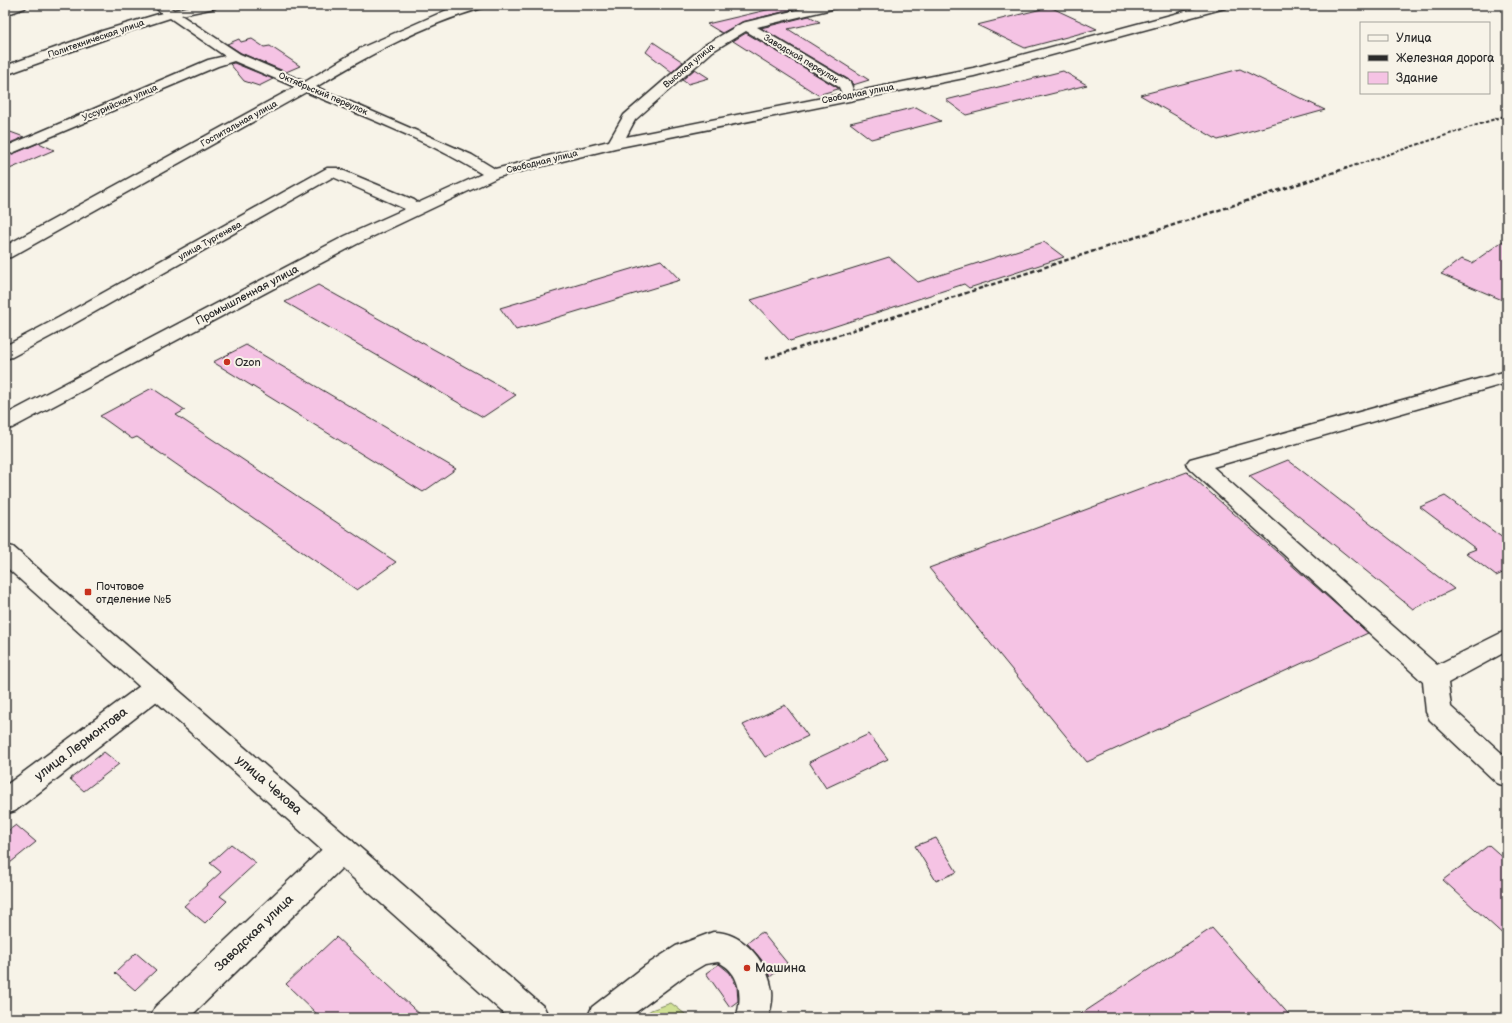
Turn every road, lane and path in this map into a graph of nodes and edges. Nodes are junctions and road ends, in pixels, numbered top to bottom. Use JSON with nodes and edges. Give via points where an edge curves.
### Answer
{"nodes":[{"id":1,"x":21,"y":5,"type":"edge"},
{"id":2,"x":158,"y":5,"type":"edge"},
{"id":3,"x":211,"y":5,"type":"edge"},
{"id":4,"x":478,"y":5,"type":"edge"},
{"id":5,"x":832,"y":5,"type":"edge"},
{"id":6,"x":1168,"y":5,"type":"edge"},
{"id":7,"x":1222,"y":5,"type":"edge"},
{"id":8,"x":7,"y":10,"type":"edge"},
{"id":9,"x":170,"y":13,"type":"junction"},
{"id":10,"x":1189,"y":14,"type":"junction"},
{"id":11,"x":746,"y":26,"type":"junction"},
{"id":12,"x":235,"y":57,"type":"junction"},
{"id":13,"x":5,"y":71,"type":"edge"},
{"id":14,"x":306,"y":87,"type":"junction"},
{"id":15,"x":850,"y":96,"type":"junction"},
{"id":16,"x":615,"y":144,"type":"junction"},
{"id":17,"x":5,"y":152,"type":"edge"},
{"id":18,"x":493,"y":174,"type":"junction"},
{"id":19,"x":415,"y":209,"type":"junction"},
{"id":20,"x":5,"y":253,"type":"edge"},
{"id":21,"x":5,"y":353,"type":"edge"},
{"id":22,"x":1507,"y":377,"type":"edge"},
{"id":23,"x":5,"y":423,"type":"edge"},
{"id":24,"x":5,"y":553,"type":"edge"},
{"id":25,"x":1507,"y":640,"type":"edge"},
{"id":26,"x":1435,"y":678,"type":"junction"},
{"id":27,"x":157,"y":687,"type":"junction"},
{"id":28,"x":1507,"y":775,"type":"edge"},
{"id":29,"x":5,"y":802,"type":"edge"},
{"id":30,"x":342,"y":849,"type":"junction"},
{"id":31,"x":166,"y":1018,"type":"edge"},
{"id":32,"x":533,"y":1018,"type":"edge"},
{"id":33,"x":603,"y":1018,"type":"edge"},
{"id":34,"x":752,"y":1018,"type":"edge"}],
"edges":[{"from":1,"to":8,"type":"street"},
{"from":2,"to":9,"type":"street","name":"Октябрьский переулок"},
{"from":3,"to":9,"type":"street","name":"Политехническая улица"},
{"from":4,"to":14,"type":"street","name":"Госпитальная улица","via":[[451,13],[366,51]]},
{"from":5,"to":11,"type":"street","name":"Высокая улица"},
{"from":6,"to":10,"type":"street"},
{"from":7,"to":10,"type":"street","name":"Свободная улица"},
{"from":9,"to":12,"type":"street","name":"Октябрьский переулок"},
{"from":9,"to":13,"type":"street","name":"Политехническая улица"},
{"from":10,"to":15,"type":"street","name":"Свободная улица","via":[[974,72]]},
{"from":11,"to":15,"type":"street","name":"Заводской переулок","via":[[845,85]]},
{"from":11,"to":16,"type":"street","name":"Высокая улица","via":[[709,48],[629,118]]},
{"from":12,"to":14,"type":"street","name":"Октябрьский переулок"},
{"from":12,"to":17,"type":"street","name":"Уссурийская улица","via":[[213,63]]},
{"from":14,"to":18,"type":"street","name":"Октябрьский переулок","via":[[453,152]]},
{"from":14,"to":20,"type":"street","name":"Госпитальная улица"},
{"from":15,"to":16,"type":"street","name":"Свободная улица"},
{"from":16,"to":18,"type":"street","name":"Свободная улица"},
{"from":18,"to":19,"type":"street","name":"Промышленная улица"},
{"from":19,"to":21,"type":"street","name":"улица Тургенева","via":[[408,202],[332,171]]},
{"from":19,"to":23,"type":"street","name":"Промышленная улица","via":[[351,240]]},
{"from":22,"to":26,"type":"street","via":[[1197,464]]},
{"from":24,"to":27,"type":"street","name":"улица Чехова"},
{"from":25,"to":26,"type":"street"},
{"from":26,"to":28,"type":"street","via":[[1439,712]]},
{"from":27,"to":29,"type":"street","name":"улица Лермонтова"},
{"from":27,"to":30,"type":"street","name":"улица Чехова"},
{"from":30,"to":31,"type":"street","name":"Заводская улица"},
{"from":30,"to":32,"type":"street","name":"улица Чехова"},
{"from":33,"to":34,"type":"street","via":[[662,973],[692,954],[713,947],[730,951],[746,967],[756,984],[757,1005]]}]}
